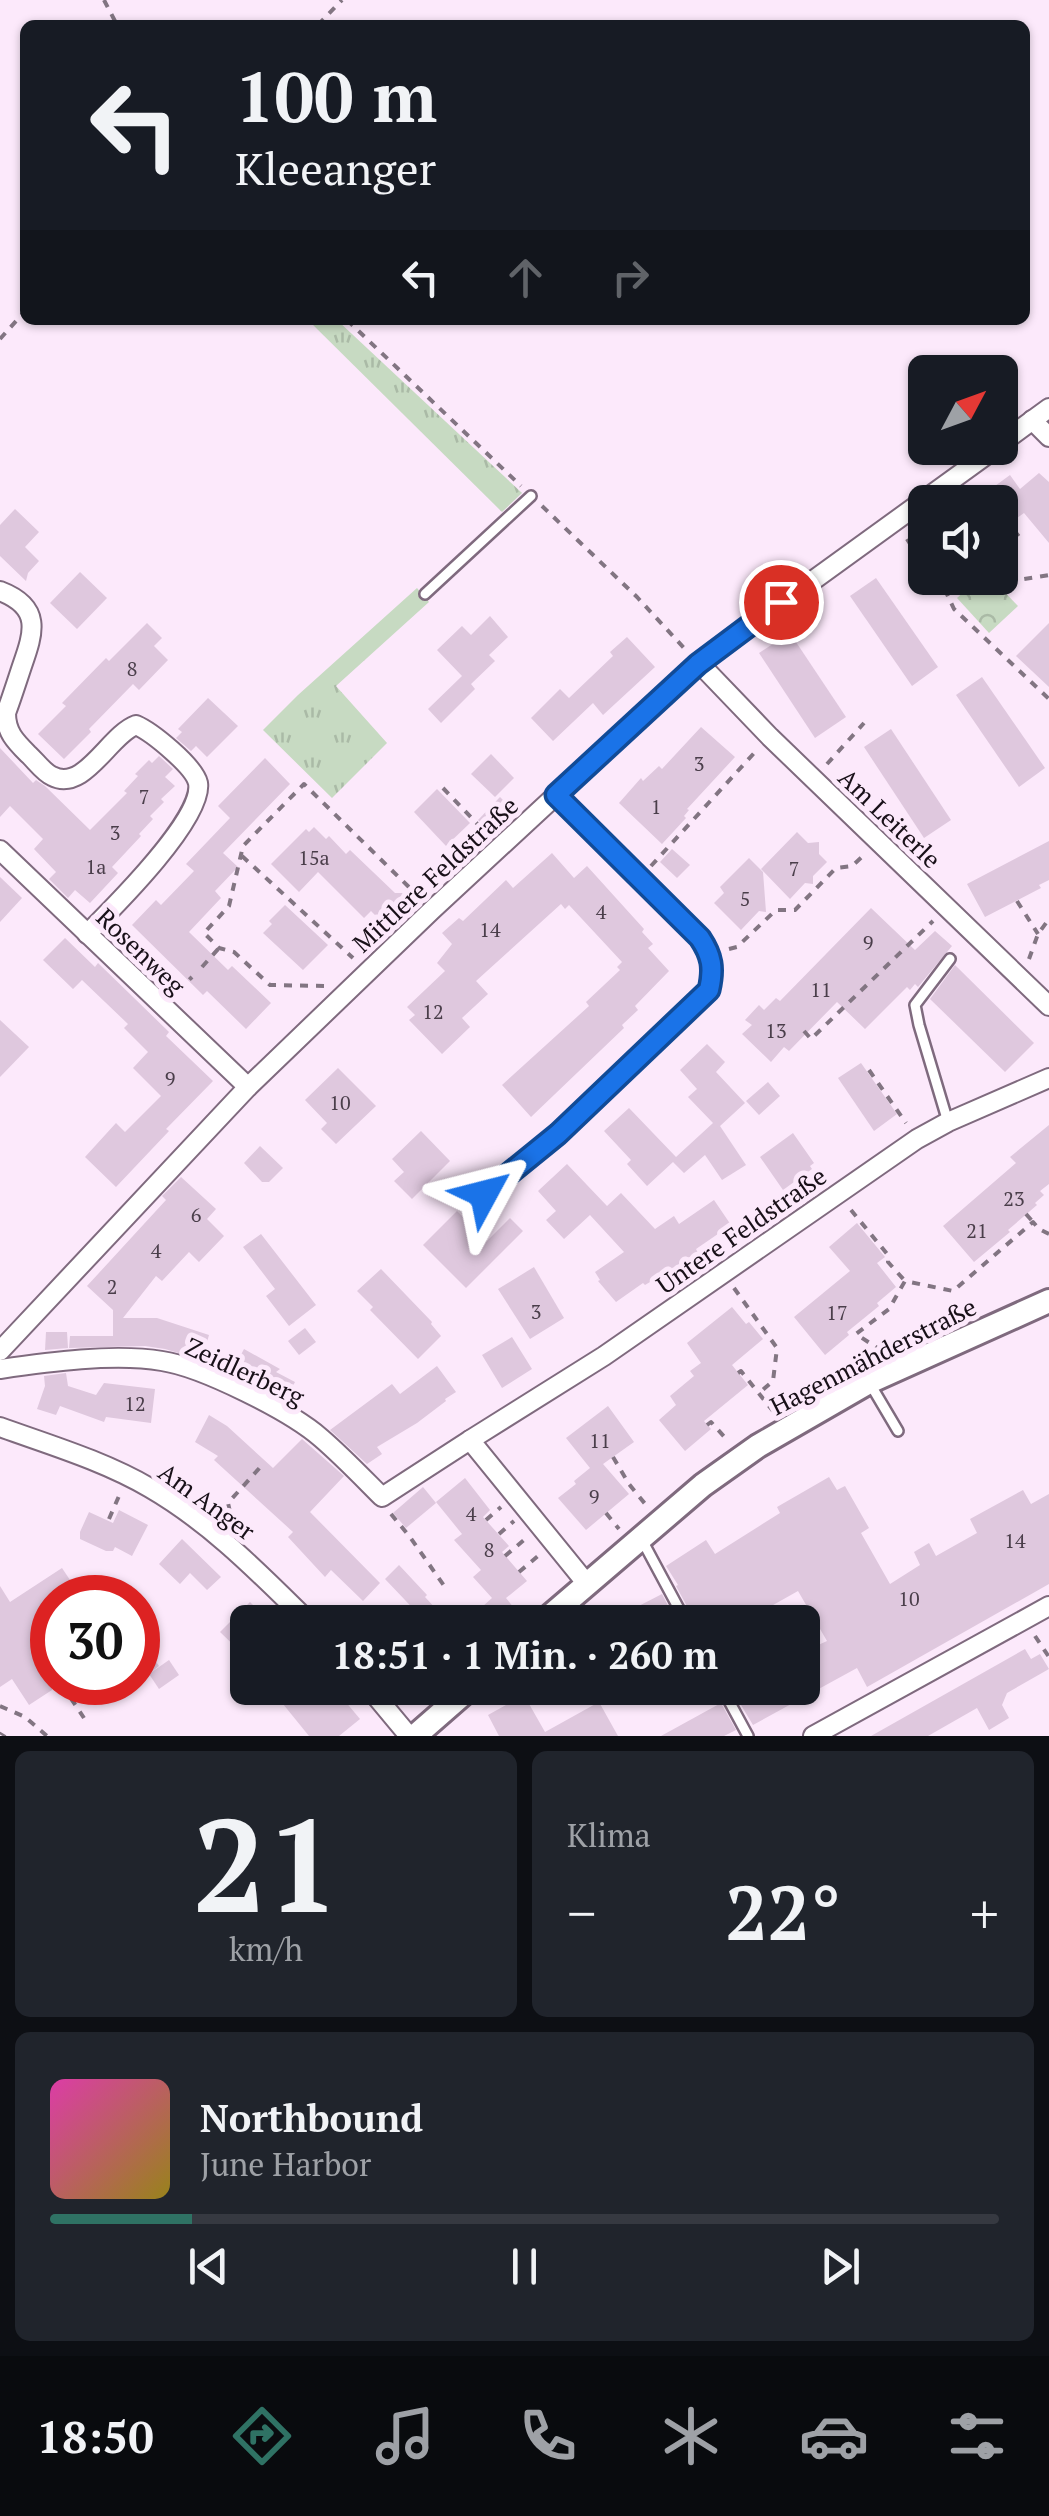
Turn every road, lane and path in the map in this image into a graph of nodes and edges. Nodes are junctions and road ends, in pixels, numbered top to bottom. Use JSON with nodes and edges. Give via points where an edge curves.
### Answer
{"nodes":[{"id":1,"x":342,"y":0,"type":"edge"},
{"id":2,"x":323,"y":20,"type":"edge"},
{"id":3,"x":20,"y":317,"type":"edge"},
{"id":4,"x":0,"y":339,"type":"edge"},
{"id":5,"x":1049,"y":408,"type":"edge"},
{"id":6,"x":1032,"y":420,"type":"junction"},
{"id":7,"x":1018,"y":431,"type":"edge"},
{"id":8,"x":1049,"y":437,"type":"edge"},
{"id":9,"x":972,"y":465,"type":"edge"},
{"id":10,"x":531,"y":496,"type":"dead end"},
{"id":11,"x":893,"y":523,"type":"junction"},
{"id":12,"x":1022,"y":531,"type":"dead end"},
{"id":13,"x":1018,"y":534,"type":"edge"},
{"id":14,"x":908,"y":540,"type":"edge"},
{"id":15,"x":1049,"y":575,"type":"edge"},
{"id":16,"x":1018,"y":580,"type":"edge"},
{"id":17,"x":0,"y":591,"type":"edge"},
{"id":18,"x":425,"y":594,"type":"dead end"},
{"id":19,"x":947,"y":595,"type":"edge"},
{"id":20,"x":698,"y":664,"type":"junction"},
{"id":21,"x":1049,"y":699,"type":"edge"},
{"id":22,"x":864,"y":724,"type":"dead end"},
{"id":23,"x":751,"y":756,"type":"dead end"},
{"id":24,"x":717,"y":776,"type":"dead end"},
{"id":25,"x":814,"y":779,"type":"junction"},
{"id":26,"x":726,"y":784,"type":"junction"},
{"id":27,"x":443,"y":788,"type":"dead end"},
{"id":28,"x":556,"y":795,"type":"junction"},
{"id":29,"x":687,"y":813,"type":"dead end"},
{"id":30,"x":694,"y":820,"type":"junction"},
{"id":31,"x":500,"y":847,"type":"junction"},
{"id":32,"x":0,"y":850,"type":"edge"},
{"id":33,"x":242,"y":856,"type":"junction"},
{"id":34,"x":654,"y":863,"type":"dead end"},
{"id":35,"x":848,"y":867,"type":"dead end"},
{"id":36,"x":1017,"y":901,"type":"dead end"},
{"id":37,"x":947,"y":908,"type":"junction"},
{"id":38,"x":432,"y":910,"type":"junction"},
{"id":39,"x":1049,"y":919,"type":"edge"},
{"id":40,"x":88,"y":934,"type":"junction"},
{"id":41,"x":1038,"y":934,"type":"junction"},
{"id":42,"x":219,"y":948,"type":"junction"},
{"id":43,"x":710,"y":953,"type":"junction"},
{"id":44,"x":884,"y":957,"type":"dead end"},
{"id":45,"x":950,"y":959,"type":"dead end"},
{"id":46,"x":891,"y":963,"type":"junction"},
{"id":47,"x":202,"y":966,"type":"dead end"},
{"id":48,"x":367,"y":971,"type":"junction"},
{"id":49,"x":1022,"y":980,"type":"junction"},
{"id":50,"x":341,"y":997,"type":"junction"},
{"id":51,"x":841,"y":998,"type":"dead end"},
{"id":52,"x":846,"y":1003,"type":"junction"},
{"id":53,"x":1049,"y":1006,"type":"edge"},
{"id":54,"x":804,"y":1031,"type":"dead end"},
{"id":55,"x":869,"y":1070,"type":"dead end"},
{"id":56,"x":1049,"y":1078,"type":"edge"},
{"id":57,"x":248,"y":1087,"type":"junction"},
{"id":58,"x":948,"y":1122,"type":"junction"},
{"id":59,"x":917,"y":1139,"type":"junction"},
{"id":60,"x":484,"y":1194,"type":"dead end"},
{"id":61,"x":837,"y":1194,"type":"junction"},
{"id":62,"x":1026,"y":1214,"type":"dead end"},
{"id":63,"x":1033,"y":1222,"type":"junction"},
{"id":64,"x":1049,"y":1234,"type":"edge"},
{"id":65,"x":722,"y":1272,"type":"junction"},
{"id":66,"x":904,"y":1281,"type":"junction"},
{"id":67,"x":1049,"y":1301,"type":"edge"},
{"id":68,"x":850,"y":1330,"type":"dead end"},
{"id":69,"x":856,"y":1334,"type":"junction"},
{"id":70,"x":876,"y":1346,"type":"dead end"},
{"id":71,"x":0,"y":1351,"type":"edge"},
{"id":72,"x":0,"y":1370,"type":"edge"},
{"id":73,"x":738,"y":1373,"type":"dead end"},
{"id":74,"x":869,"y":1382,"type":"junction"},
{"id":75,"x":759,"y":1394,"type":"junction"},
{"id":76,"x":773,"y":1411,"type":"dead end"},
{"id":77,"x":707,"y":1425,"type":"dead end"},
{"id":78,"x":0,"y":1428,"type":"edge"},
{"id":79,"x":898,"y":1432,"type":"dead end"},
{"id":80,"x":470,"y":1440,"type":"junction"},
{"id":81,"x":728,"y":1441,"type":"dead end"},
{"id":82,"x":613,"y":1457,"type":"dead end"},
{"id":83,"x":264,"y":1463,"type":"dead end"},
{"id":84,"x":128,"y":1477,"type":"junction"},
{"id":85,"x":382,"y":1497,"type":"junction"},
{"id":86,"x":504,"y":1505,"type":"dead end"},
{"id":87,"x":646,"y":1505,"type":"dead end"},
{"id":88,"x":230,"y":1512,"type":"dead end"},
{"id":89,"x":606,"y":1513,"type":"dead end"},
{"id":90,"x":109,"y":1518,"type":"dead end"},
{"id":91,"x":486,"y":1520,"type":"dead end"},
{"id":92,"x":515,"y":1520,"type":"dead end"},
{"id":93,"x":630,"y":1533,"type":"junction"},
{"id":94,"x":498,"y":1534,"type":"dead end"},
{"id":95,"x":528,"y":1536,"type":"dead end"},
{"id":96,"x":541,"y":1554,"type":"dead end"},
{"id":97,"x":505,"y":1556,"type":"dead end"},
{"id":98,"x":519,"y":1572,"type":"dead end"},
{"id":99,"x":587,"y":1584,"type":"junction"},
{"id":100,"x":447,"y":1590,"type":"dead end"},
{"id":101,"x":292,"y":1605,"type":"edge"},
{"id":102,"x":563,"y":1605,"type":"edge"},
{"id":103,"x":675,"y":1605,"type":"edge"},
{"id":104,"x":1049,"y":1606,"type":"edge"},
{"id":105,"x":1024,"y":1620,"type":"junction"},
{"id":106,"x":1049,"y":1657,"type":"edge"},
{"id":107,"x":76,"y":1705,"type":"edge"},
{"id":108,"x":384,"y":1705,"type":"edge"},
{"id":109,"x":449,"y":1705,"type":"edge"},
{"id":110,"x":731,"y":1705,"type":"edge"},
{"id":111,"x":0,"y":1706,"type":"edge"},
{"id":112,"x":84,"y":1718,"type":"dead end"},
{"id":113,"x":47,"y":1736,"type":"edge"},
{"id":114,"x":412,"y":1736,"type":"edge"},
{"id":115,"x":748,"y":1736,"type":"edge"},
{"id":116,"x":813,"y":1736,"type":"edge"}],
"edges":[{"from":1,"to":2,"type":"path"},
{"from":3,"to":4,"type":"path"},
{"from":5,"to":6,"type":"street","name":"Mittlere Feldstraße"},
{"from":6,"to":7,"type":"street","name":"Mittlere Feldstraße"},
{"from":6,"to":8,"type":"street"},
{"from":9,"to":11,"type":"street","name":"Mittlere Feldstraße"},
{"from":10,"to":18,"type":"lane"},
{"from":11,"to":14,"type":"path"},
{"from":11,"to":20,"type":"street","name":"Mittlere Feldstraße"},
{"from":12,"to":13,"type":"path"},
{"from":15,"to":16,"type":"path"},
{"from":17,"to":40,"type":"street","via":[[22,606],[33,635],[6,726],[52,777],[72,779],[85,771],[136,725],[198,780],[198,795],[152,866]]},
{"from":19,"to":21,"type":"path","via":[[954,609]]},
{"from":20,"to":25,"type":"street","name":"Am Leiterle"},
{"from":20,"to":28,"type":"street","name":"Mittlere Feldstraße"},
{"from":22,"to":25,"type":"path"},
{"from":23,"to":26,"type":"path"},
{"from":24,"to":26,"type":"path"},
{"from":25,"to":37,"type":"street","name":"Am Leiterle"},
{"from":26,"to":30,"type":"path"},
{"from":27,"to":31,"type":"path"},
{"from":28,"to":31,"type":"street","name":"Mittlere Feldstraße"},
{"from":28,"to":43,"type":"street"},
{"from":29,"to":30,"type":"path"},
{"from":30,"to":34,"type":"path"},
{"from":31,"to":38,"type":"street","name":"Mittlere Feldstraße"},
{"from":32,"to":40,"type":"street","name":"Rosenweg"},
{"from":33,"to":38,"type":"path","via":[[243,846],[304,784]]},
{"from":33,"to":42,"type":"path","via":[[229,906],[204,933]]},
{"from":33,"to":48,"type":"path"},
{"from":35,"to":43,"type":"path","via":[[836,868],[795,910],[776,910],[738,947]]},
{"from":36,"to":41,"type":"path"},
{"from":37,"to":46,"type":"path"},
{"from":37,"to":49,"type":"street","name":"Am Leiterle"},
{"from":38,"to":48,"type":"street","name":"Mittlere Feldstraße"},
{"from":39,"to":41,"type":"path"},
{"from":40,"to":57,"type":"street","name":"Rosenweg"},
{"from":41,"to":49,"type":"path"},
{"from":42,"to":47,"type":"path"},
{"from":42,"to":50,"type":"path","via":[[234,952],[270,984],[330,987]]},
{"from":43,"to":60,"type":"street","via":[[709,990],[558,1134]]},
{"from":44,"to":46,"type":"path"},
{"from":45,"to":58,"type":"lane","via":[[915,1005]]},
{"from":46,"to":52,"type":"path"},
{"from":48,"to":50,"type":"street","name":"Mittlere Feldstraße"},
{"from":49,"to":53,"type":"street","name":"Am Leiterle"},
{"from":50,"to":57,"type":"street","name":"Mittlere Feldstraße"},
{"from":51,"to":52,"type":"path"},
{"from":52,"to":54,"type":"path","via":[[811,1038]]},
{"from":55,"to":59,"type":"path"},
{"from":56,"to":58,"type":"street","name":"Untere Feldstraße"},
{"from":57,"to":71,"type":"street","name":"Mittlere Feldstraße"},
{"from":58,"to":59,"type":"street","name":"Untere Feldstraße"},
{"from":59,"to":61,"type":"street","name":"Untere Feldstraße"},
{"from":61,"to":65,"type":"street","name":"Untere Feldstraße"},
{"from":61,"to":66,"type":"path"},
{"from":62,"to":63,"type":"path"},
{"from":63,"to":64,"type":"path"},
{"from":63,"to":66,"type":"path","via":[[952,1291]]},
{"from":65,"to":75,"type":"path","via":[[777,1348],[773,1380]]},
{"from":65,"to":80,"type":"street","name":"Untere Feldstraße"},
{"from":66,"to":69,"type":"path","via":[[889,1308]]},
{"from":67,"to":74,"type":"street","name":"Hagenmähderstraße"},
{"from":68,"to":69,"type":"path"},
{"from":69,"to":70,"type":"path"},
{"from":72,"to":85,"type":"street","name":"Zeidlerberg","via":[[44,1362],[164,1361],[273,1406],[318,1435]]},
{"from":73,"to":75,"type":"path"},
{"from":74,"to":79,"type":"lane"},
{"from":74,"to":93,"type":"street","name":"Hagenmähderstraße","via":[[758,1446]]},
{"from":75,"to":76,"type":"path"},
{"from":77,"to":81,"type":"path"},
{"from":78,"to":84,"type":"street","name":"Am Anger"},
{"from":80,"to":85,"type":"street","name":"Untere Feldstraße"},
{"from":80,"to":99,"type":"street"},
{"from":82,"to":87,"type":"path"},
{"from":83,"to":88,"type":"path","via":[[228,1503]]},
{"from":84,"to":90,"type":"path"},
{"from":84,"to":101,"type":"street","name":"Am Anger","via":[[212,1530]]},
{"from":85,"to":100,"type":"path"},
{"from":86,"to":91,"type":"path"},
{"from":89,"to":93,"type":"path"},
{"from":92,"to":94,"type":"path"},
{"from":93,"to":99,"type":"street","name":"Hagenmähderstraße"},
{"from":93,"to":103,"type":"lane"},
{"from":95,"to":97,"type":"path"},
{"from":96,"to":98,"type":"path"},
{"from":99,"to":102,"type":"street","name":"Hagenmähderstraße"},
{"from":104,"to":105,"type":"street"},
{"from":105,"to":106,"type":"path"},
{"from":105,"to":116,"type":"street"},
{"from":107,"to":112,"type":"path"},
{"from":108,"to":114,"type":"street"},
{"from":109,"to":114,"type":"street"},
{"from":110,"to":115,"type":"lane"},
{"from":111,"to":113,"type":"path"}]}
